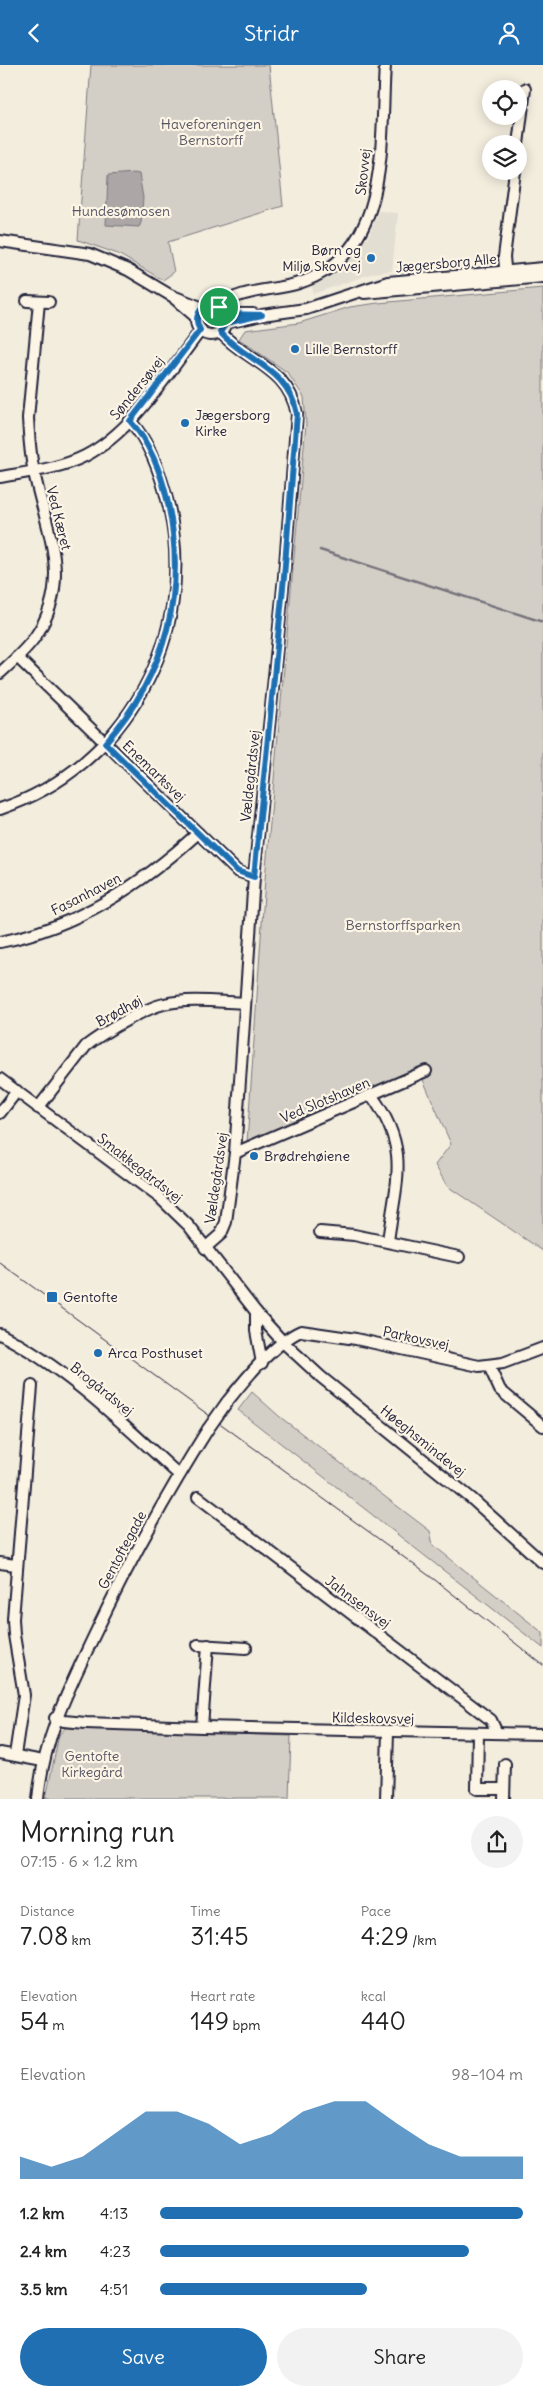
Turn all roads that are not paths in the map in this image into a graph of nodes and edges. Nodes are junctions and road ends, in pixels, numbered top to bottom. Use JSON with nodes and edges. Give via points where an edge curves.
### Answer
{"nodes":[{"id":1,"x":385,"y":65,"type":"edge"},
{"id":2,"x":514,"y":180,"type":"edge"},
{"id":3,"x":0,"y":241,"type":"edge"},
{"id":4,"x":543,"y":268,"type":"edge"},
{"id":5,"x":506,"y":276,"type":"junction"},
{"id":6,"x":543,"y":277,"type":"edge"},
{"id":7,"x":170,"y":295,"type":"junction"},
{"id":8,"x":27,"y":301,"type":"dead end"},
{"id":9,"x":202,"y":308,"type":"junction"},
{"id":10,"x":196,"y":318,"type":"junction"},
{"id":11,"x":223,"y":319,"type":"junction"},
{"id":12,"x":200,"y":330,"type":"junction"},
{"id":13,"x":130,"y":421,"type":"junction"},
{"id":14,"x":33,"y":471,"type":"junction"},
{"id":15,"x":0,"y":477,"type":"edge"},
{"id":16,"x":17,"y":657,"type":"junction"},
{"id":17,"x":0,"y":673,"type":"edge"},
{"id":18,"x":105,"y":743,"type":"junction"},
{"id":19,"x":0,"y":809,"type":"edge"},
{"id":20,"x":198,"y":833,"type":"junction"},
{"id":21,"x":254,"y":877,"type":"junction"},
{"id":22,"x":0,"y":942,"type":"edge"},
{"id":23,"x":245,"y":1003,"type":"junction"},
{"id":24,"x":426,"y":1071,"type":"dead end"},
{"id":25,"x":0,"y":1079,"type":"edge"},
{"id":26,"x":17,"y":1091,"type":"junction"},
{"id":27,"x":372,"y":1095,"type":"junction"},
{"id":28,"x":38,"y":1108,"type":"junction"},
{"id":29,"x":0,"y":1113,"type":"edge"},
{"id":30,"x":235,"y":1153,"type":"junction"},
{"id":31,"x":320,"y":1232,"type":"dead end"},
{"id":32,"x":388,"y":1241,"type":"junction"},
{"id":33,"x":205,"y":1248,"type":"junction"},
{"id":34,"x":459,"y":1257,"type":"dead end"},
{"id":35,"x":256,"y":1312,"type":"junction"},
{"id":36,"x":0,"y":1334,"type":"edge"},
{"id":37,"x":284,"y":1343,"type":"junction"},
{"id":38,"x":543,"y":1348,"type":"edge"},
{"id":39,"x":262,"y":1363,"type":"junction"},
{"id":40,"x":489,"y":1366,"type":"junction"},
{"id":41,"x":32,"y":1386,"type":"dead end"},
{"id":42,"x":543,"y":1426,"type":"edge"},
{"id":43,"x":179,"y":1475,"type":"junction"},
{"id":44,"x":198,"y":1497,"type":"dead end"},
{"id":45,"x":0,"y":1563,"type":"edge"},
{"id":46,"x":543,"y":1563,"type":"edge"},
{"id":47,"x":16,"y":1565,"type":"junction"},
{"id":48,"x":246,"y":1648,"type":"dead end"},
{"id":49,"x":55,"y":1718,"type":"junction"},
{"id":50,"x":202,"y":1727,"type":"junction"},
{"id":51,"x":388,"y":1732,"type":"junction"},
{"id":52,"x":478,"y":1733,"type":"junction"},
{"id":53,"x":497,"y":1733,"type":"junction"},
{"id":54,"x":543,"y":1734,"type":"edge"},
{"id":55,"x":0,"y":1753,"type":"edge"},
{"id":56,"x":15,"y":1755,"type":"junction"},
{"id":57,"x":43,"y":1761,"type":"junction"},
{"id":58,"x":505,"y":1764,"type":"dead end"},
{"id":59,"x":504,"y":1794,"type":"edge"},
{"id":60,"x":38,"y":1799,"type":"edge"},
{"id":61,"x":386,"y":1799,"type":"edge"}],
"edges":[{"from":1,"to":11,"type":"street","name":"Skovvej","via":[[375,200],[359,236],[339,259],[315,276],[230,299]]},
{"from":2,"to":5,"type":"street","via":[[504,257]]},
{"from":3,"to":7,"type":"street","via":[[90,254],[122,267]]},
{"from":4,"to":5,"type":"street","name":"Jægersborg Alle"},
{"from":5,"to":6,"type":"street","name":"Jægersborg Alle"},
{"from":5,"to":11,"type":"street","name":"Jægersborg Alle","via":[[352,294],[306,309]]},
{"from":7,"to":9,"type":"street"},
{"from":7,"to":10,"type":"street"},
{"from":8,"to":14,"type":"street","name":"Ved Kæret","via":[[44,302],[28,418]]},
{"from":9,"to":10,"type":"street"},
{"from":9,"to":11,"type":"street","via":[[210,305]]},
{"from":10,"to":12,"type":"street"},
{"from":11,"to":12,"type":"street","via":[[210,335]]},
{"from":11,"to":21,"type":"street","name":"Vældegårdsvej","via":[[282,380],[294,401],[297,414]]},
{"from":12,"to":13,"type":"street","name":"Søndersøvej"},
{"from":13,"to":14,"type":"street","name":"Søndersøvej","via":[[101,447],[84,456]]},
{"from":13,"to":18,"type":"street","via":[[155,462],[164,488],[176,550],[174,584],[171,614],[154,670],[127,718]]},
{"from":14,"to":15,"type":"street","name":"Søndersøvej"},
{"from":14,"to":16,"type":"street","name":"Ved Kæret","via":[[54,546],[56,578],[45,619]]},
{"from":16,"to":17,"type":"street","name":"Ved Kæret"},
{"from":16,"to":18,"type":"street","name":"Enemarksvej"},
{"from":18,"to":19,"type":"street","via":[[47,789]]},
{"from":18,"to":20,"type":"street","name":"Enemarksvej"},
{"from":20,"to":21,"type":"street","name":"Enemarksvej","via":[[237,871]]},
{"from":20,"to":22,"type":"street","name":"Fasanhaven","via":[[135,885],[100,906],[49,928]]},
{"from":21,"to":23,"type":"street","name":"Vældegårdsvej"},
{"from":23,"to":28,"type":"street","name":"Brødhøj","via":[[179,1003],[154,1008],[86,1046]]},
{"from":23,"to":30,"type":"street","name":"Vældegårdsvej"},
{"from":24,"to":27,"type":"street","name":"Ved Slotshaven"},
{"from":25,"to":26,"type":"street","name":"Smakkegårdsvej"},
{"from":26,"to":28,"type":"street","name":"Smakkegårdsvej"},
{"from":26,"to":29,"type":"street"},
{"from":27,"to":30,"type":"street","name":"Ved Slotshaven"},
{"from":27,"to":32,"type":"street","via":[[392,1128],[399,1157]]},
{"from":28,"to":33,"type":"street","name":"Smakkegårdsvej","via":[[160,1198],[189,1226]]},
{"from":30,"to":33,"type":"street","name":"Vældegårdsvej","via":[[226,1222],[221,1235]]},
{"from":31,"to":32,"type":"street"},
{"from":32,"to":34,"type":"street"},
{"from":33,"to":35,"type":"street","name":"Smakkegårdsvej"},
{"from":35,"to":37,"type":"street","name":"Smakkegårdsvej"},
{"from":35,"to":39,"type":"street"},
{"from":36,"to":43,"type":"street","name":"Brogårdsvej","via":[[93,1397]]},
{"from":37,"to":39,"type":"street","name":"Gentoftegade"},
{"from":37,"to":40,"type":"street","name":"Parkovsvej","via":[[295,1334],[308,1331]]},
{"from":37,"to":46,"type":"street","name":"Høeghsmindevej","via":[[321,1377],[472,1499]]},
{"from":38,"to":40,"type":"street","name":"Parkovsvej"},
{"from":39,"to":43,"type":"street","name":"Gentoftegade","bridge":true,"via":[[227,1403]]},
{"from":40,"to":42,"type":"street","via":[[500,1390]]},
{"from":41,"to":47,"type":"street"},
{"from":43,"to":49,"type":"street","name":"Gentoftegade","via":[[121,1580]]},
{"from":44,"to":53,"type":"street","name":"Jahnsensvej","via":[[491,1720]]},
{"from":45,"to":47,"type":"street"},
{"from":47,"to":56,"type":"street","via":[[14,1635],[24,1708]]},
{"from":48,"to":50,"type":"street","via":[[203,1645]]},
{"from":49,"to":50,"type":"street","name":"Kildeskovsvej","via":[[86,1723]]},
{"from":49,"to":57,"type":"street","name":"Gentoftegade"},
{"from":50,"to":51,"type":"street","name":"Kildeskovsvej"},
{"from":51,"to":52,"type":"street","name":"Kildeskovsvej"},
{"from":51,"to":61,"type":"street"},
{"from":52,"to":53,"type":"street","name":"Kildeskovsvej"},
{"from":52,"to":59,"type":"street","via":[[477,1789]]},
{"from":53,"to":54,"type":"street","name":"Kildeskovsvej"},
{"from":55,"to":56,"type":"street"},
{"from":56,"to":57,"type":"street"},
{"from":57,"to":60,"type":"street","name":"Gentoftegade"},
{"from":58,"to":59,"type":"street"}]}
